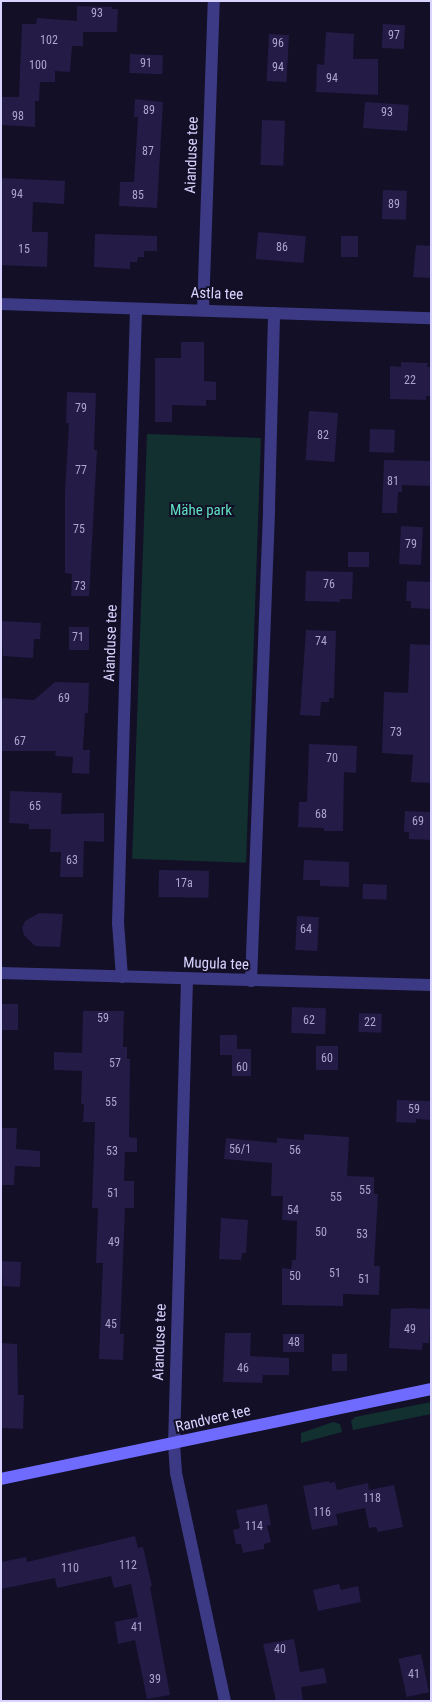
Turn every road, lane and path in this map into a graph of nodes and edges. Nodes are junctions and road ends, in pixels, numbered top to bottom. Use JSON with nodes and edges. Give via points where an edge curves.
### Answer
{"nodes":[{"id":1,"x":214,"y":1,"type":"edge"},
{"id":2,"x":1,"y":304,"type":"edge"},
{"id":3,"x":136,"y":309,"type":"junction"},
{"id":4,"x":203,"y":310,"type":"junction"},
{"id":5,"x":274,"y":313,"type":"junction"},
{"id":6,"x":431,"y":318,"type":"edge"},
{"id":7,"x":1,"y":973,"type":"edge"},
{"id":8,"x":122,"y":977,"type":"junction"},
{"id":9,"x":187,"y":980,"type":"junction"},
{"id":10,"x":251,"y":981,"type":"junction"},
{"id":11,"x":431,"y":986,"type":"edge"},
{"id":12,"x":431,"y":1389,"type":"edge"},
{"id":13,"x":174,"y":1444,"type":"junction"},
{"id":14,"x":1,"y":1479,"type":"edge"},
{"id":15,"x":225,"y":1701,"type":"edge"}],
"edges":[{"from":1,"to":4,"type":"street","name":"Aianduse tee"},
{"from":2,"to":3,"type":"street","name":"Astla tee"},
{"from":3,"to":4,"type":"street","name":"Astla tee"},
{"from":3,"to":8,"type":"street","name":"Aianduse tee","via":[[118,923]]},
{"from":4,"to":5,"type":"street","name":"Astla tee"},
{"from":5,"to":6,"type":"street","name":"Astla tee"},
{"from":5,"to":10,"type":"street"},
{"from":7,"to":8,"type":"street","name":"Mugula tee"},
{"from":8,"to":9,"type":"street","name":"Mugula tee"},
{"from":9,"to":10,"type":"street","name":"Mugula tee"},
{"from":9,"to":13,"type":"street","name":"Aianduse tee"},
{"from":10,"to":11,"type":"street","name":"Mugula tee"},
{"from":12,"to":13,"type":"main road","name":"Randvere tee"},
{"from":13,"to":14,"type":"main road","name":"Randvere tee"},
{"from":13,"to":15,"type":"street","name":"Aianduse tee","via":[[176,1473]]}]}
